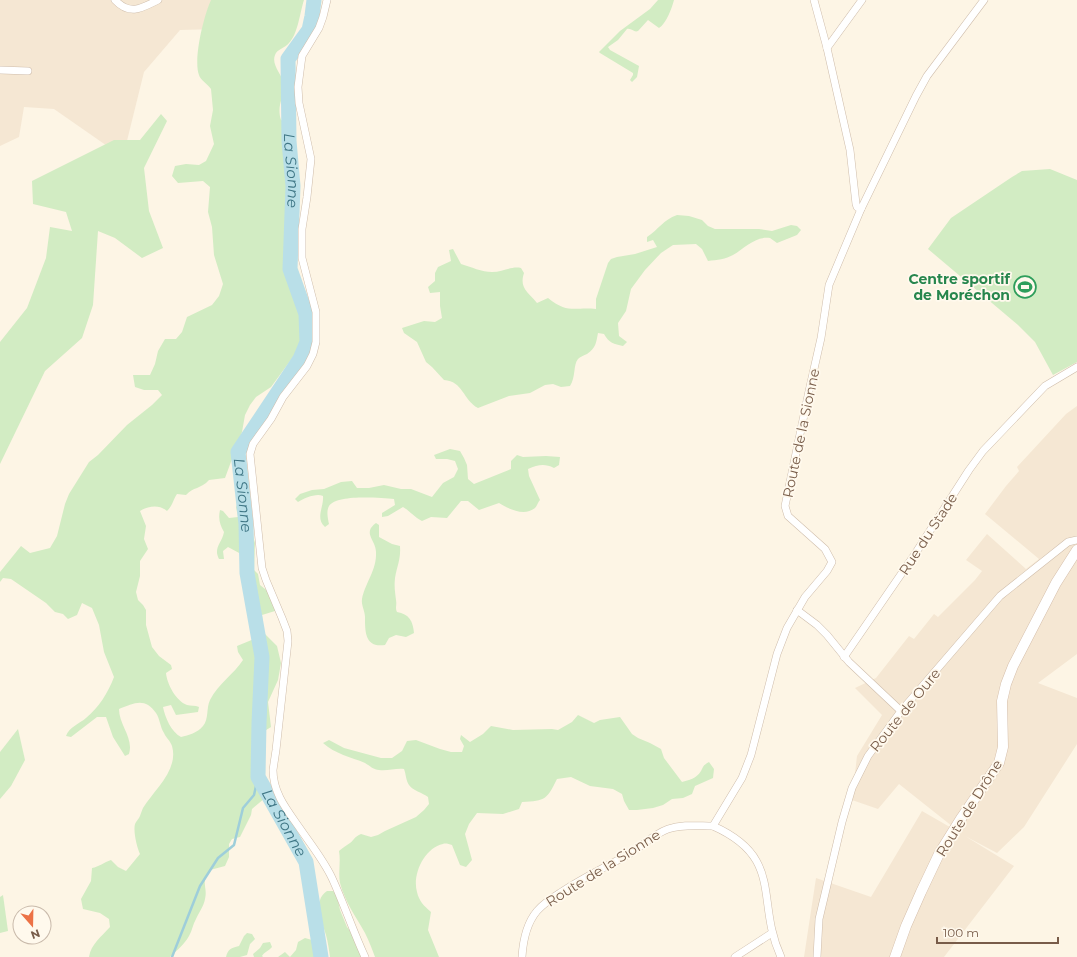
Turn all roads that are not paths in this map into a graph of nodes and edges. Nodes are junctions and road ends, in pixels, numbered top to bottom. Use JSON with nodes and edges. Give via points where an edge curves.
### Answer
{"nodes":[{"id":1,"x":115,"y":0,"type":"edge"},
{"id":2,"x":158,"y":0,"type":"edge"},
{"id":3,"x":327,"y":0,"type":"edge"},
{"id":4,"x":814,"y":0,"type":"edge"},
{"id":5,"x":862,"y":0,"type":"edge"},
{"id":6,"x":984,"y":0,"type":"edge"},
{"id":7,"x":827,"y":48,"type":"junction"},
{"id":8,"x":0,"y":70,"type":"edge"},
{"id":9,"x":28,"y":71,"type":"dead end"},
{"id":10,"x":861,"y":209,"type":"junction"},
{"id":11,"x":1077,"y":367,"type":"edge"},
{"id":12,"x":1077,"y":540,"type":"edge"},
{"id":13,"x":1077,"y":550,"type":"edge"},
{"id":14,"x":797,"y":610,"type":"junction"},
{"id":15,"x":844,"y":657,"type":"junction"},
{"id":16,"x":901,"y":711,"type":"junction"},
{"id":17,"x":713,"y":826,"type":"junction"},
{"id":18,"x":772,"y":933,"type":"junction"},
{"id":19,"x":365,"y":957,"type":"edge"},
{"id":20,"x":522,"y":957,"type":"edge"},
{"id":21,"x":735,"y":957,"type":"edge"},
{"id":22,"x":780,"y":957,"type":"edge"},
{"id":23,"x":817,"y":957,"type":"edge"},
{"id":24,"x":895,"y":957,"type":"edge"}],
"edges":[{"from":1,"to":2,"type":"street","via":[[123,8],[132,9]]},
{"from":3,"to":19,"type":"street","via":[[319,28],[302,56],[298,87],[311,159],[302,223],[302,258],[316,312],[316,342],[307,366],[283,397],[253,444],[250,454],[262,568],[288,636],[273,770],[274,784],[286,808],[323,861]]},
{"from":4,"to":7,"type":"street"},
{"from":5,"to":7,"type":"street"},
{"from":6,"to":10,"type":"street","name":"Route de la Sionne","via":[[923,83]]},
{"from":7,"to":10,"type":"street","via":[[851,153],[856,204]]},
{"from":8,"to":9,"type":"street"},
{"from":10,"to":14,"type":"street","name":"Route de la Sionne","via":[[829,284],[821,338],[785,506],[788,516],[825,550],[832,562]]},
{"from":11,"to":15,"type":"street","name":"Rue du Stade","via":[[1046,386],[983,451],[916,554]]},
{"from":12,"to":16,"type":"street","name":"Route de Oure","via":[[1068,542],[1000,596]]},
{"from":13,"to":24,"type":"street","name":"Route de Drône","via":[[1056,583],[1008,676],[1003,696],[1003,747],[999,763],[939,854],[914,907]]},
{"from":14,"to":15,"type":"street","via":[[828,635]]},
{"from":14,"to":17,"type":"street","name":"Route de la Sionne","via":[[777,654],[751,755],[742,778]]},
{"from":15,"to":16,"type":"street"},
{"from":16,"to":23,"type":"street","name":"Route de Oure","via":[[868,756],[852,788],[819,919]]},
{"from":17,"to":18,"type":"street","via":[[739,841],[756,860],[766,885]]},
{"from":17,"to":20,"type":"street","name":"Route de la Sionne","via":[[685,826],[662,832],[546,902],[530,920]]},
{"from":18,"to":21,"type":"street"},
{"from":18,"to":22,"type":"street"}]}
